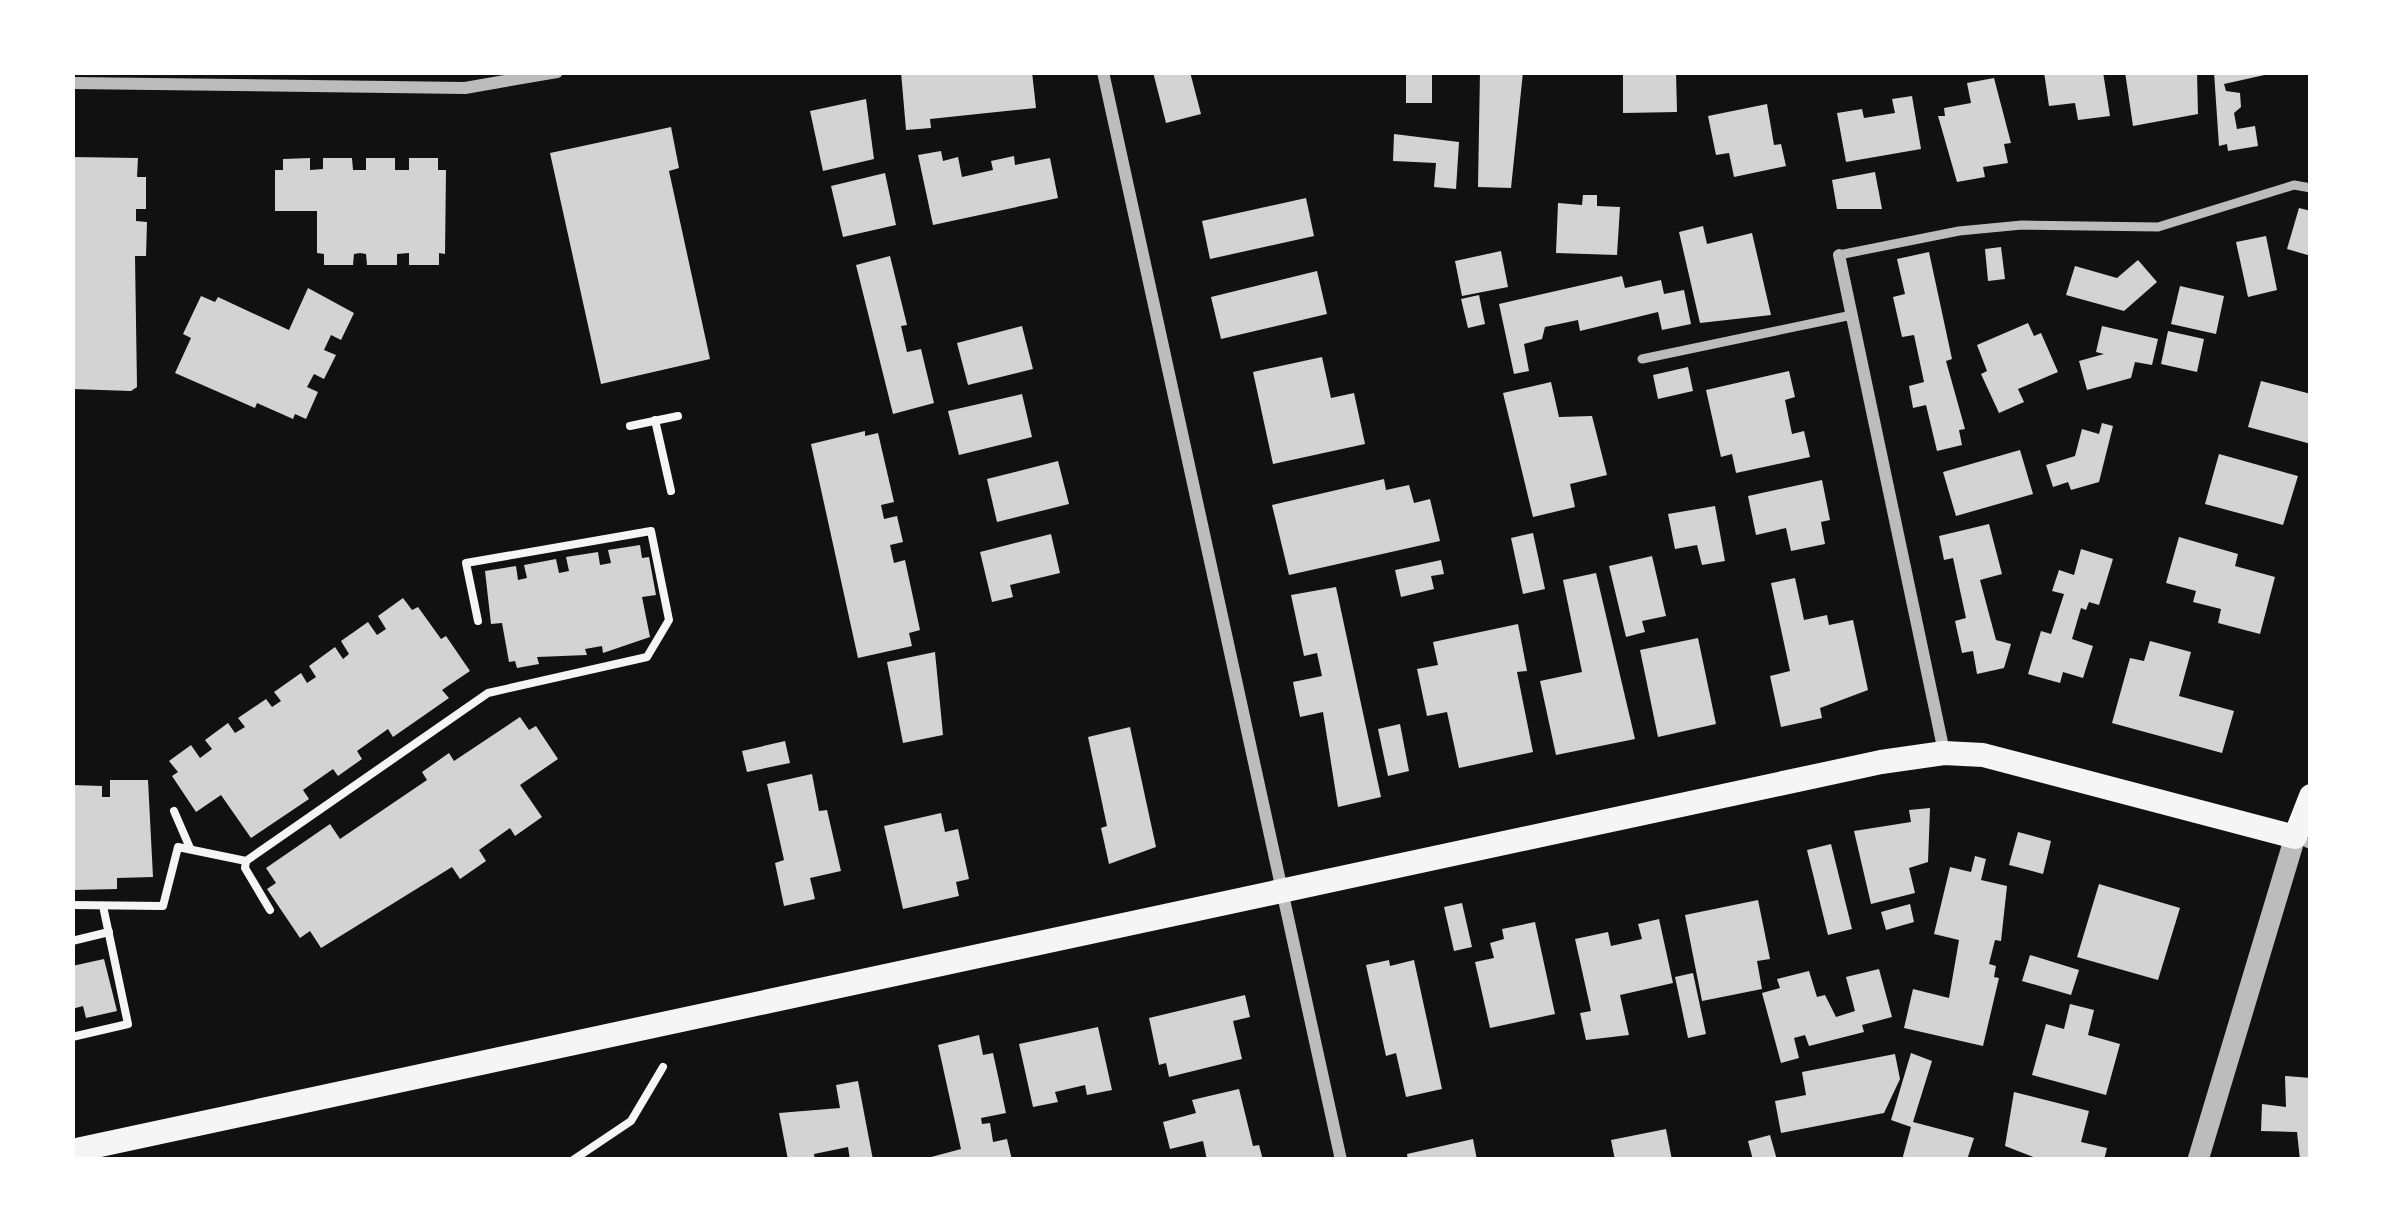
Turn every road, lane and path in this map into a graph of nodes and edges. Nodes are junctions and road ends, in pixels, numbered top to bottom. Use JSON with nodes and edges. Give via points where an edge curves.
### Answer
{"nodes":[{"id":1,"x":201,"y":72,"type":"edge"},
{"id":2,"x":557,"y":72,"type":"edge"},
{"id":3,"x":1103,"y":72,"type":"edge"},
{"id":4,"x":72,"y":83,"type":"edge"},
{"id":5,"x":202,"y":89,"type":"junction"},
{"id":6,"x":2311,"y":188,"type":"edge"},
{"id":7,"x":1839,"y":254,"type":"joint"},
{"id":8,"x":1852,"y":315,"type":"junction"},
{"id":9,"x":1642,"y":359,"type":"dead end"},
{"id":10,"x":678,"y":416,"type":"dead end"},
{"id":11,"x":655,"y":420,"type":"junction"},
{"id":12,"x":630,"y":426,"type":"dead end"},
{"id":13,"x":670,"y":491,"type":"dead end"},
{"id":14,"x":478,"y":621,"type":"dead end"},
{"id":15,"x":1944,"y":753,"type":"junction"},
{"id":16,"x":2311,"y":796,"type":"edge"},
{"id":17,"x":174,"y":811,"type":"dead end"},
{"id":18,"x":2303,"y":841,"type":"edge"},
{"id":19,"x":190,"y":849,"type":"junction"},
{"id":20,"x":246,"y":860,"type":"junction"},
{"id":21,"x":1285,"y":890,"type":"junction"},
{"id":22,"x":72,"y":905,"type":"edge"},
{"id":23,"x":103,"y":906,"type":"junction"},
{"id":24,"x":270,"y":910,"type":"dead end"},
{"id":25,"x":109,"y":932,"type":"junction"},
{"id":26,"x":72,"y":940,"type":"edge"},
{"id":27,"x":72,"y":1037,"type":"edge"},
{"id":28,"x":663,"y":1067,"type":"dead end"},
{"id":29,"x":72,"y":1151,"type":"edge"},
{"id":30,"x":573,"y":1160,"type":"edge"},
{"id":31,"x":1341,"y":1160,"type":"edge"},
{"id":32,"x":2198,"y":1160,"type":"edge"}],
"edges":[{"from":1,"to":5,"type":"lane"},
{"from":2,"to":5,"type":"street","via":[[465,88]]},
{"from":3,"to":21,"type":"street"},
{"from":4,"to":5,"type":"street"},
{"from":6,"to":7,"type":"lane","via":[[2294,185],[2158,227],[2022,225]]},
{"from":7,"to":8,"type":"street"},
{"from":8,"to":9,"type":"lane"},
{"from":8,"to":15,"type":"street"},
{"from":10,"to":11,"type":"path"},
{"from":11,"to":12,"type":"path"},
{"from":11,"to":13,"type":"path"},
{"from":14,"to":20,"type":"path","via":[[466,563],[651,531],[669,620],[647,657],[488,693]]},
{"from":15,"to":18,"type":"main road","via":[[2017,761]]},
{"from":15,"to":21,"type":"main road"},
{"from":16,"to":18,"type":"main road"},
{"from":17,"to":19,"type":"path"},
{"from":18,"to":32,"type":"street"},
{"from":19,"to":20,"type":"path"},
{"from":19,"to":23,"type":"path","via":[[178,847],[163,906]]},
{"from":20,"to":24,"type":"path"},
{"from":21,"to":29,"type":"main road"},
{"from":21,"to":31,"type":"street"},
{"from":22,"to":23,"type":"path"},
{"from":23,"to":25,"type":"path"},
{"from":25,"to":26,"type":"path"},
{"from":25,"to":27,"type":"path","via":[[128,1024]]},
{"from":28,"to":30,"type":"path","via":[[631,1121]]}]}
